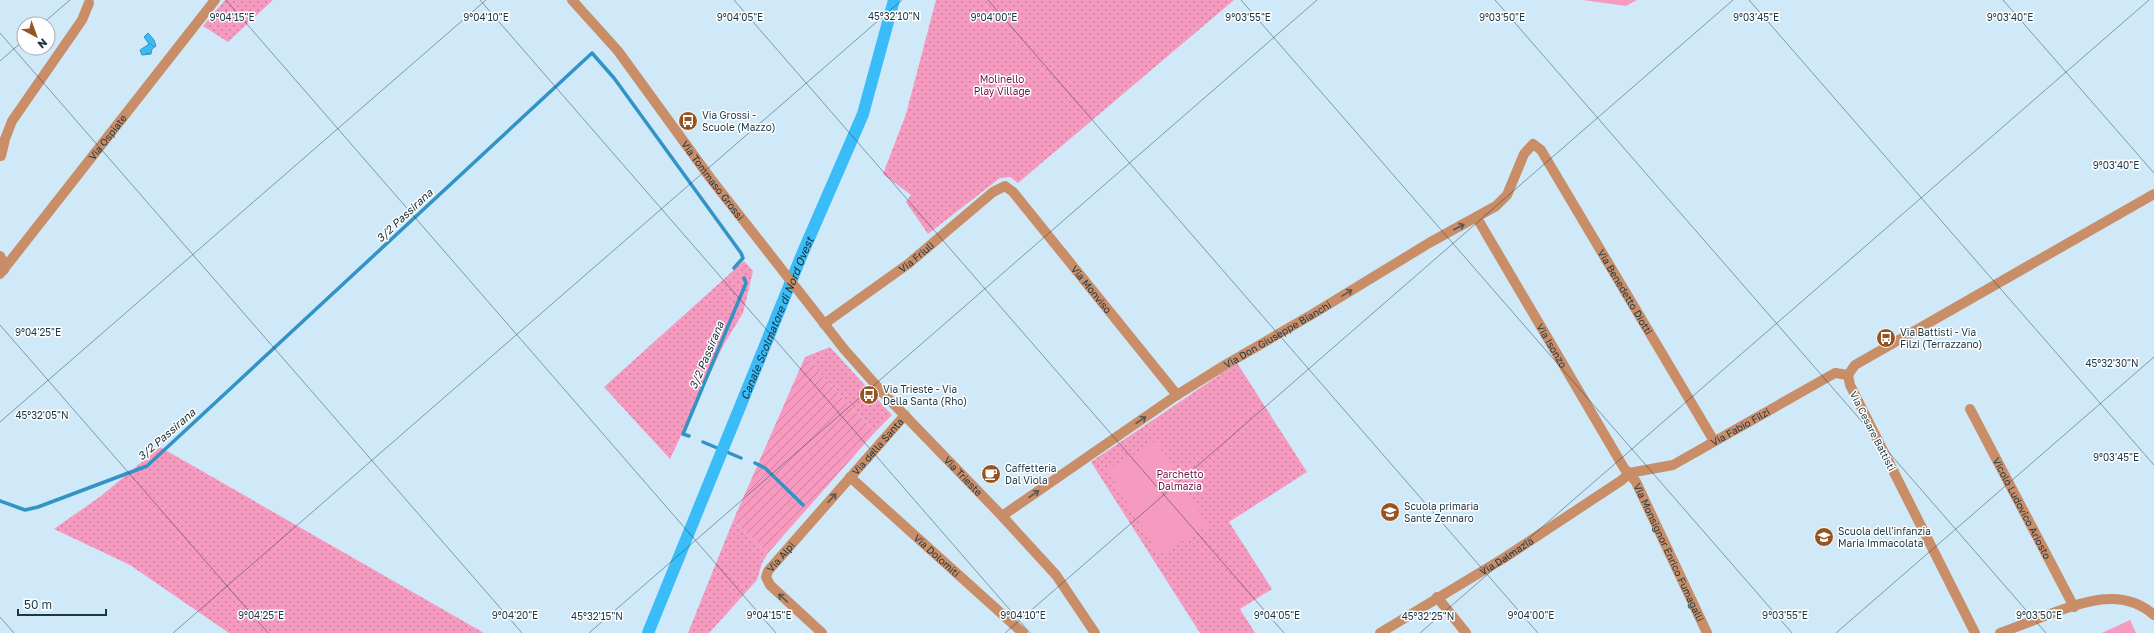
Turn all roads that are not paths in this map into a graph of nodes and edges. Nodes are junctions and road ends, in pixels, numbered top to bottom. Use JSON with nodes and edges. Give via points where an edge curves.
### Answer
{"nodes":[{"id":1,"x":214,"y":0,"type":"edge"},
{"id":2,"x":572,"y":0,"type":"edge"},
{"id":3,"x":91,"y":1,"type":"edge"},
{"id":4,"x":1535,"y":144,"type":"joint"},
{"id":5,"x":1,"y":156,"type":"dead end"},
{"id":6,"x":1005,"y":186,"type":"joint"},
{"id":7,"x":2154,"y":194,"type":"edge"},
{"id":8,"x":1478,"y":218,"type":"junction"},
{"id":9,"x":0,"y":256,"type":"edge"},
{"id":10,"x":1,"y":271,"type":"edge"},
{"id":11,"x":824,"y":324,"type":"junction"},
{"id":12,"x":1848,"y":375,"type":"junction"},
{"id":13,"x":1177,"y":394,"type":"junction"},
{"id":14,"x":1970,"y":409,"type":"dead end"},
{"id":15,"x":905,"y":415,"type":"junction"},
{"id":16,"x":1714,"y":441,"type":"junction"},
{"id":17,"x":1629,"y":473,"type":"junction"},
{"id":18,"x":850,"y":477,"type":"junction"},
{"id":19,"x":1002,"y":516,"type":"junction"},
{"id":20,"x":1437,"y":597,"type":"junction"},
{"id":21,"x":2074,"y":607,"type":"junction"},
{"id":22,"x":2154,"y":615,"type":"edge"},
{"id":23,"x":1090,"y":631,"type":"edge"},
{"id":24,"x":822,"y":633,"type":"edge"},
{"id":25,"x":1023,"y":633,"type":"edge"},
{"id":26,"x":1380,"y":633,"type":"edge"},
{"id":27,"x":1466,"y":633,"type":"edge"},
{"id":28,"x":1707,"y":633,"type":"edge"},
{"id":29,"x":1975,"y":633,"type":"edge"},
{"id":30,"x":2000,"y":633,"type":"edge"}],
"edges":[{"from":1,"to":10,"type":"street","name":"Via Ospiate"},
{"from":2,"to":11,"type":"street","name":"Via Tommaso Grossi","via":[[618,50],[711,179]]},
{"from":3,"to":5,"type":"street","via":[[82,20],[12,121],[4,139]]},
{"from":4,"to":8,"type":"street","name":"Via Don Giuseppe Bianchi","via":[[1524,154],[1507,195]]},
{"from":4,"to":16,"type":"street","name":"Via Benedetto Diotti","via":[[1541,150]]},
{"from":6,"to":11,"type":"street","name":"Via Friuli","via":[[993,192],[897,272]]},
{"from":6,"to":13,"type":"street","name":"Via Monviso","via":[[1013,192]]},
{"from":7,"to":12,"type":"street","via":[[1855,365]]},
{"from":13,"to":8,"type":"street","name":"Via Don Giuseppe Bianchi","one_way":true,"via":[[1410,254]]},
{"from":8,"to":17,"type":"street","name":"Via Isonzo"},
{"from":9,"to":10,"type":"street","via":[[4,263]]},
{"from":11,"to":15,"type":"street","name":"Via Trieste"},
{"from":12,"to":16,"type":"street","name":"Via Fabio Filzi","via":[[1834,373]]},
{"from":12,"to":29,"type":"street","name":"Via Cesare Battisti","via":[[1850,386]]},
{"from":19,"to":13,"type":"street","name":"Via Don Giuseppe Bianchi","one_way":true},
{"from":14,"to":21,"type":"street","name":"Vicolo Ludovico Ariosto"},
{"from":15,"to":18,"type":"street","name":"Via della Santa"},
{"from":15,"to":19,"type":"street","name":"Via Trieste"},
{"from":16,"to":17,"type":"street","name":"Via Fabio Filzi","via":[[1673,465]]},
{"from":17,"to":20,"type":"street","name":"Via Dalmazia","via":[[1588,504],[1500,561]]},
{"from":17,"to":28,"type":"street","name":"Via Monsignor Enrico Fumagalli","via":[[1646,501]]},
{"from":24,"to":18,"type":"street","name":"Via Alpi","one_way":true,"via":[[770,585],[766,577],[775,562]]},
{"from":18,"to":25,"type":"street","name":"Via Dolomiti"},
{"from":19,"to":23,"type":"street","name":"Via Trieste","via":[[1056,576]]},
{"from":20,"to":26,"type":"street","name":"Via Dalmazia"},
{"from":20,"to":27,"type":"street"},
{"from":21,"to":22,"type":"street","via":[[2099,600],[2118,599],[2135,604]]},
{"from":21,"to":30,"type":"street"}]}
